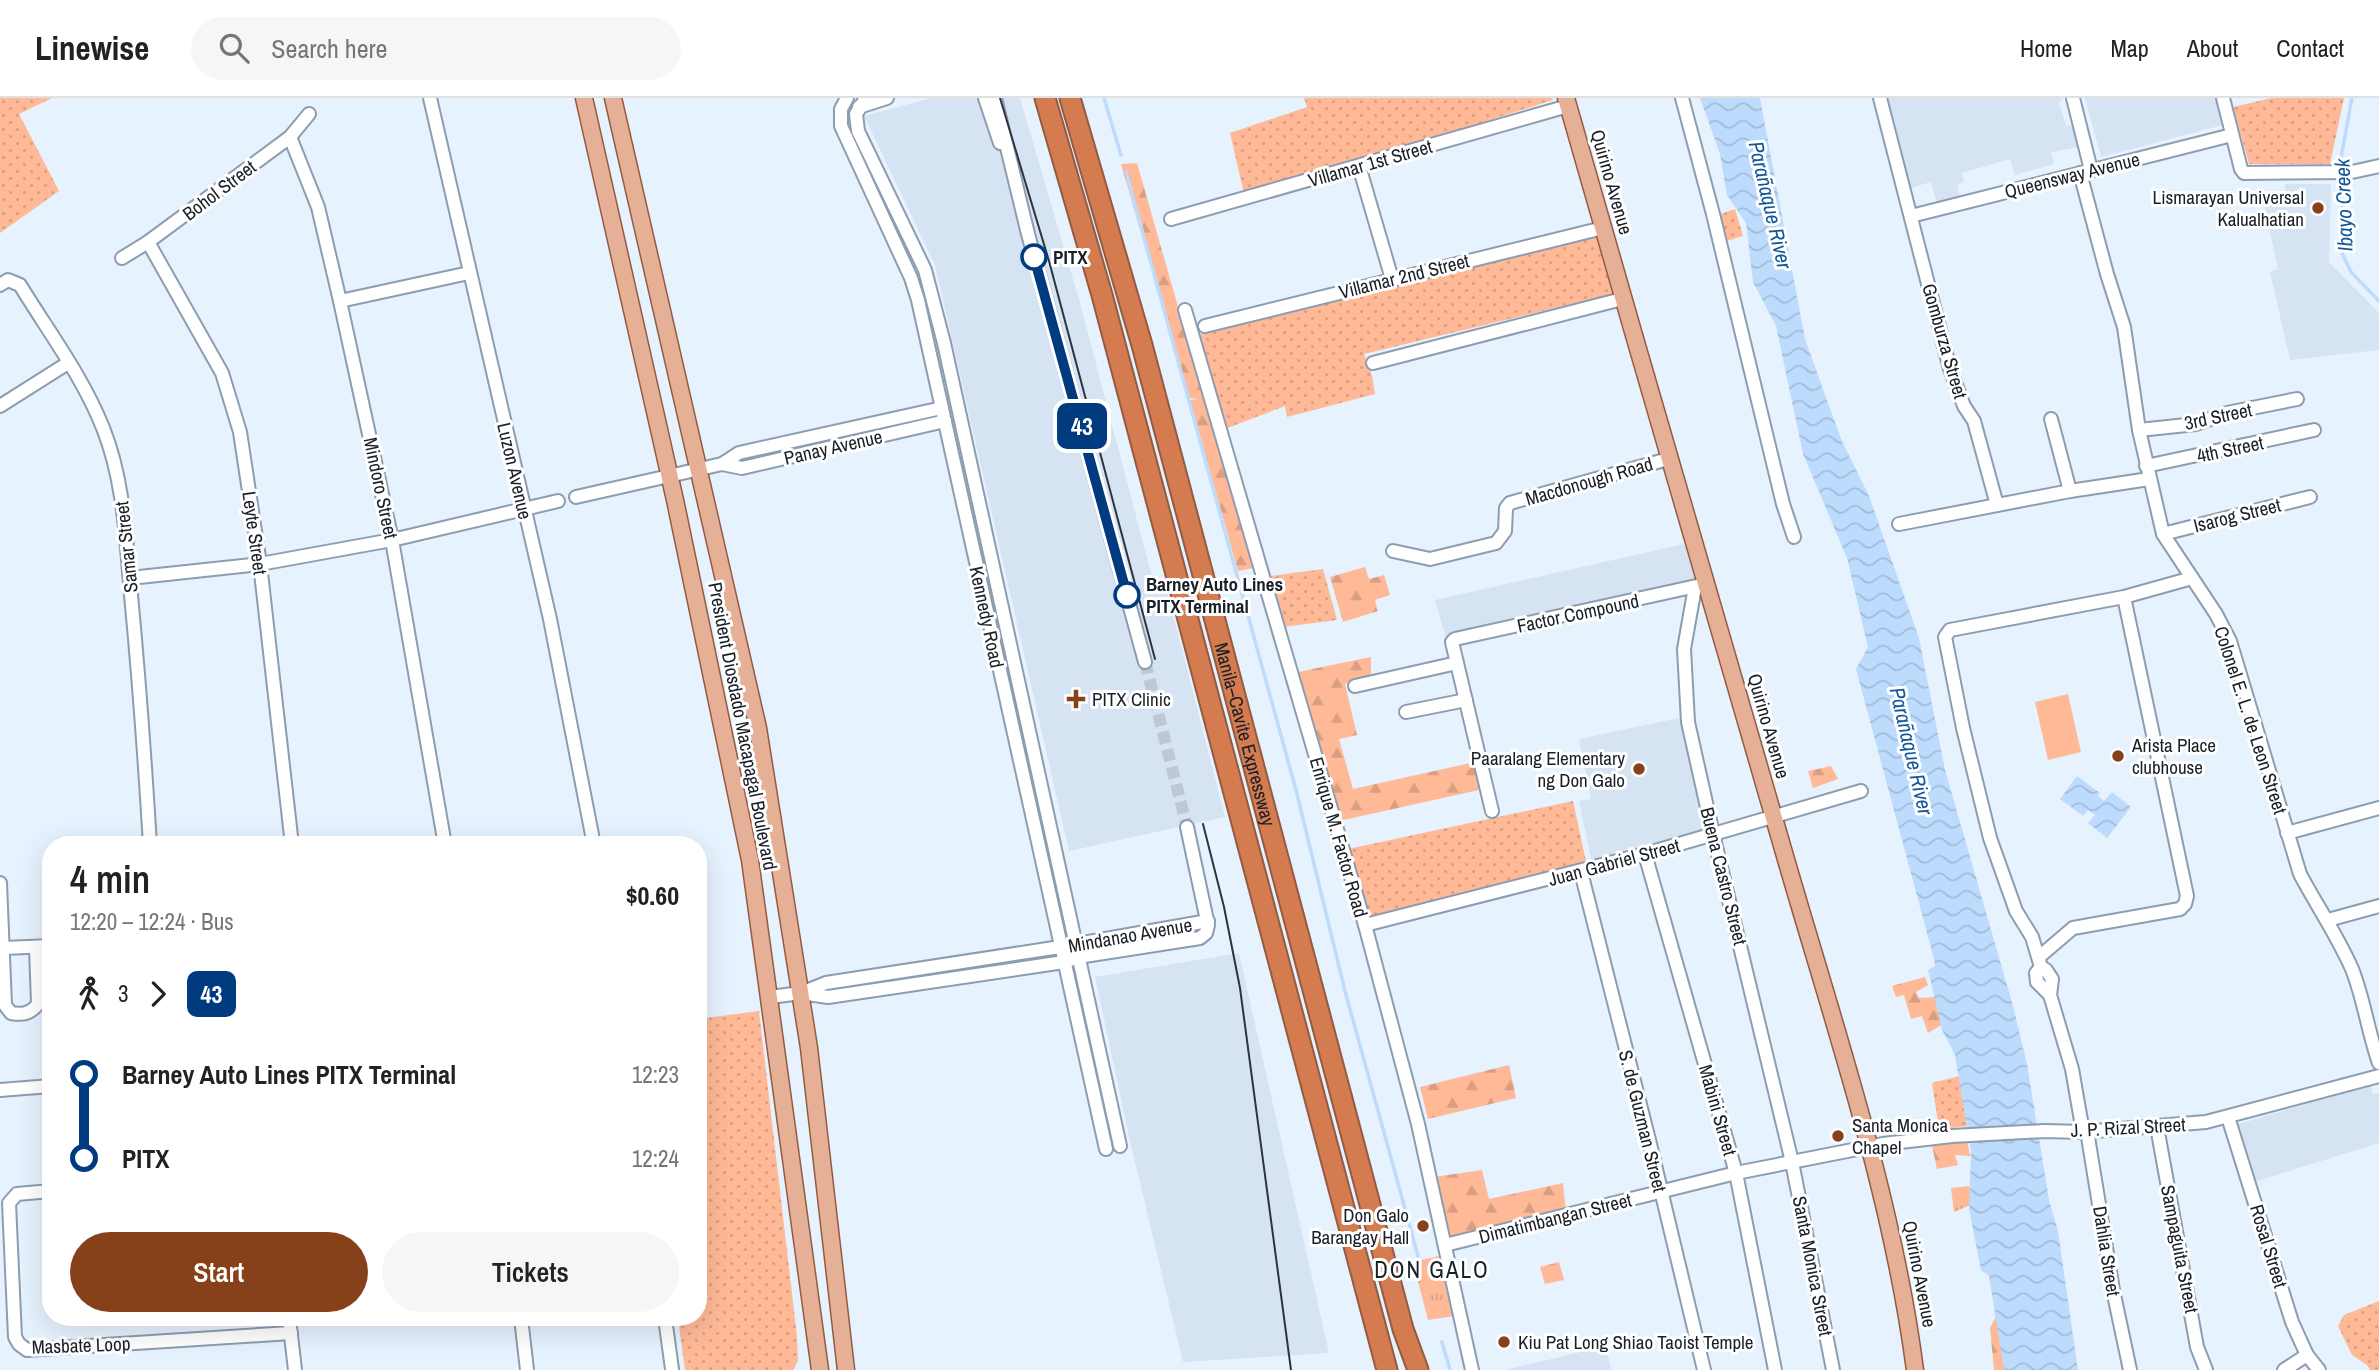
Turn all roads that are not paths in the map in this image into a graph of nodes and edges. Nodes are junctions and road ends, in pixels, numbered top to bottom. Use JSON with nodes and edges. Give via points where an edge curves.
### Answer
{"nodes":[{"id":1,"x":430,"y":98,"type":"edge"},
{"id":2,"x":584,"y":98,"type":"edge"},
{"id":3,"x":613,"y":98,"type":"edge"},
{"id":4,"x":847,"y":98,"type":"edge"},
{"id":5,"x":887,"y":98,"type":"edge"},
{"id":6,"x":985,"y":98,"type":"edge"},
{"id":7,"x":995,"y":98,"type":"edge"},
{"id":8,"x":1045,"y":98,"type":"edge"},
{"id":9,"x":1070,"y":98,"type":"edge"},
{"id":10,"x":1682,"y":98,"type":"edge"},
{"id":11,"x":1880,"y":98,"type":"edge"},
{"id":12,"x":2073,"y":98,"type":"edge"},
{"id":13,"x":2223,"y":98,"type":"edge"},
{"id":14,"x":1567,"y":102,"type":"edge"},
{"id":15,"x":862,"y":103,"type":"edge"},
{"id":16,"x":309,"y":114,"type":"dead end"},
{"id":17,"x":2232,"y":135,"type":"junction"},
{"id":18,"x":290,"y":137,"type":"junction"},
{"id":19,"x":1359,"y":166,"type":"junction"},
{"id":20,"x":2379,"y":166,"type":"edge"},
{"id":21,"x":2086,"y":172,"type":"junction"},
{"id":22,"x":1022,"y":210,"type":"junction"},
{"id":23,"x":1911,"y":216,"type":"junction"},
{"id":24,"x":1171,"y":219,"type":"dead end"},
{"id":25,"x":1603,"y":228,"type":"junction"},
{"id":26,"x":148,"y":242,"type":"junction"},
{"id":27,"x":122,"y":258,"type":"dead end"},
{"id":28,"x":469,"y":273,"type":"junction"},
{"id":29,"x":1392,"y":279,"type":"junction"},
{"id":30,"x":4,"y":282,"type":"edge"},
{"id":31,"x":1622,"y":299,"type":"junction"},
{"id":32,"x":340,"y":301,"type":"junction"},
{"id":33,"x":1185,"y":310,"type":"dead end"},
{"id":34,"x":1205,"y":326,"type":"dead end"},
{"id":35,"x":68,"y":363,"type":"junction"},
{"id":36,"x":1373,"y":363,"type":"dead end"},
{"id":37,"x":2297,"y":399,"type":"dead end"},
{"id":38,"x":0,"y":406,"type":"edge"},
{"id":39,"x":942,"y":408,"type":"junction"},
{"id":40,"x":2051,"y":419,"type":"dead end"},
{"id":41,"x":945,"y":421,"type":"junction"},
{"id":42,"x":2139,"y":430,"type":"junction"},
{"id":43,"x":2314,"y":430,"type":"dead end"},
{"id":44,"x":1668,"y":458,"type":"junction"},
{"id":45,"x":722,"y":464,"type":"junction"},
{"id":46,"x":697,"y":470,"type":"junction"},
{"id":47,"x":2148,"y":473,"type":"junction"},
{"id":48,"x":670,"y":476,"type":"junction"},
{"id":49,"x":2070,"y":491,"type":"junction"},
{"id":50,"x":576,"y":497,"type":"dead end"},
{"id":51,"x":2310,"y":497,"type":"dead end"},
{"id":52,"x":558,"y":501,"type":"dead end"},
{"id":53,"x":1997,"y":505,"type":"junction"},
{"id":54,"x":523,"y":509,"type":"junction"},
{"id":55,"x":1899,"y":524,"type":"dead end"},
{"id":56,"x":2163,"y":534,"type":"junction"},
{"id":57,"x":1794,"y":537,"type":"dead end"},
{"id":58,"x":392,"y":540,"type":"junction"},
{"id":59,"x":1393,"y":551,"type":"dead end"},
{"id":60,"x":260,"y":564,"type":"junction"},
{"id":61,"x":130,"y":578,"type":"junction"},
{"id":62,"x":2192,"y":578,"type":"junction"},
{"id":63,"x":1700,"y":586,"type":"junction"},
{"id":64,"x":2123,"y":597,"type":"junction"},
{"id":65,"x":1145,"y":662,"type":"tunnel mouth"},
{"id":66,"x":1457,"y":663,"type":"junction"},
{"id":67,"x":1017,"y":680,"type":"junction"},
{"id":68,"x":1002,"y":683,"type":"junction"},
{"id":69,"x":1355,"y":686,"type":"dead end"},
{"id":70,"x":1466,"y":700,"type":"junction"},
{"id":71,"x":1406,"y":712,"type":"dead end"},
{"id":72,"x":1861,"y":791,"type":"dead end"},
{"id":73,"x":1044,"y":803,"type":"junction"},
{"id":74,"x":1029,"y":807,"type":"junction"},
{"id":75,"x":2379,"y":808,"type":"edge"},
{"id":76,"x":1492,"y":811,"type":"dead end"},
{"id":77,"x":1773,"y":816,"type":"junction"},
{"id":78,"x":1187,"y":827,"type":"tunnel mouth"},
{"id":79,"x":1713,"y":834,"type":"junction"},
{"id":80,"x":2287,"y":834,"type":"junction"},
{"id":81,"x":149,"y":836,"type":"edge"},
{"id":82,"x":291,"y":836,"type":"edge"},
{"id":83,"x":443,"y":836,"type":"edge"},
{"id":84,"x":592,"y":836,"type":"edge"},
{"id":85,"x":1645,"y":855,"type":"junction"},
{"id":86,"x":1580,"y":872,"type":"junction"},
{"id":87,"x":0,"y":883,"type":"edge"},
{"id":88,"x":2379,"y":906,"type":"edge"},
{"id":89,"x":2328,"y":920,"type":"junction"},
{"id":90,"x":1208,"y":921,"type":"junction"},
{"id":91,"x":1365,"y":925,"type":"junction"},
{"id":92,"x":1075,"y":944,"type":"junction"},
{"id":93,"x":36,"y":947,"type":"junction"},
{"id":94,"x":42,"y":947,"type":"edge"},
{"id":95,"x":1060,"y":947,"type":"junction"},
{"id":96,"x":3,"y":948,"type":"junction"},
{"id":97,"x":1078,"y":957,"type":"junction"},
{"id":98,"x":1064,"y":962,"type":"junction"},
{"id":99,"x":2040,"y":962,"type":"junction"},
{"id":100,"x":801,"y":993,"type":"junction"},
{"id":101,"x":770,"y":997,"type":"junction"},
{"id":102,"x":2379,"y":1063,"type":"edge"},
{"id":103,"x":2379,"y":1076,"type":"edge"},
{"id":104,"x":42,"y":1087,"type":"edge"},
{"id":105,"x":0,"y":1090,"type":"edge"},
{"id":106,"x":2228,"y":1117,"type":"junction"},
{"id":107,"x":2157,"y":1127,"type":"junction"},
{"id":108,"x":2085,"y":1132,"type":"junction"},
{"id":109,"x":1120,"y":1146,"type":"dead end"},
{"id":110,"x":1871,"y":1146,"type":"junction"},
{"id":111,"x":1106,"y":1149,"type":"dead end"},
{"id":112,"x":1792,"y":1162,"type":"junction"},
{"id":113,"x":1736,"y":1173,"type":"junction"},
{"id":114,"x":1661,"y":1191,"type":"junction"},
{"id":115,"x":42,"y":1192,"type":"edge"},
{"id":116,"x":1444,"y":1245,"type":"junction"},
{"id":117,"x":290,"y":1326,"type":"edge"},
{"id":118,"x":522,"y":1326,"type":"edge"},
{"id":119,"x":666,"y":1326,"type":"edge"},
{"id":120,"x":291,"y":1333,"type":"junction"},
{"id":121,"x":2307,"y":1355,"type":"junction"},
{"id":122,"x":672,"y":1369,"type":"edge"},
{"id":123,"x":295,"y":1370,"type":"edge"},
{"id":124,"x":527,"y":1370,"type":"edge"},
{"id":125,"x":820,"y":1370,"type":"edge"},
{"id":126,"x":846,"y":1370,"type":"edge"},
{"id":127,"x":1387,"y":1370,"type":"edge"},
{"id":128,"x":1418,"y":1370,"type":"edge"},
{"id":129,"x":1472,"y":1370,"type":"edge"},
{"id":130,"x":1704,"y":1370,"type":"edge"},
{"id":131,"x":1775,"y":1370,"type":"edge"},
{"id":132,"x":1833,"y":1370,"type":"edge"},
{"id":133,"x":1915,"y":1370,"type":"edge"},
{"id":134,"x":2130,"y":1370,"type":"edge"},
{"id":135,"x":2206,"y":1370,"type":"edge"},
{"id":136,"x":2284,"y":1370,"type":"edge"},
{"id":137,"x":2319,"y":1370,"type":"edge"}],
"edges":[{"from":1,"to":28,"type":"street","name":"Luzon Avenue"},
{"from":2,"to":48,"type":"main road","name":"President Diosdado Macapagal Boulevard"},
{"from":3,"to":46,"type":"main road","name":"President Diosdado Macapagal Boulevard"},
{"from":4,"to":39,"type":"street","name":"Kennedy Road","via":[[841,109],[841,126],[915,289]]},
{"from":5,"to":15,"type":"street"},
{"from":6,"to":22,"type":"street"},
{"from":7,"to":22,"type":"street"},
{"from":8,"to":127,"type":"highway","name":"Manila–Cavite Expressway","via":[[1102,295]]},
{"from":9,"to":128,"type":"highway","name":"Manila–Cavite Expressway","via":[[1142,345],[1403,1329]]},
{"from":10,"to":57,"type":"street"},
{"from":11,"to":23,"type":"street","name":"Gomburza Street"},
{"from":12,"to":21,"type":"street","name":"Colonel E. L. de Leon Street"},
{"from":13,"to":17,"type":"street"},
{"from":14,"to":19,"type":"street","name":"Villamar 1st Street"},
{"from":14,"to":25,"type":"main road","name":"Quirino Avenue"},
{"from":15,"to":67,"type":"street","name":"Kennedy Road","via":[[856,117],[858,131],[931,287]]},
{"from":16,"to":18,"type":"street","name":"Bohol Street"},
{"from":17,"to":20,"type":"street","via":[[2245,173],[2352,172]]},
{"from":17,"to":21,"type":"street","name":"Queensway Avenue"},
{"from":18,"to":26,"type":"street","name":"Bohol Street"},
{"from":18,"to":32,"type":"street","name":"Mindoro Street","via":[[318,206]]},
{"from":19,"to":24,"type":"street","name":"Villamar 1st Street"},
{"from":19,"to":29,"type":"street"},
{"from":21,"to":23,"type":"street","name":"Queensway Avenue"},
{"from":21,"to":42,"type":"street","name":"Colonel E. L. de Leon Street","via":[[2107,274],[2124,327]]},
{"from":22,"to":65,"type":"street"},
{"from":23,"to":53,"type":"street","name":"Gomburza Street","via":[[1950,369],[1974,421]]},
{"from":25,"to":29,"type":"street","name":"Villamar 2nd Street"},
{"from":25,"to":31,"type":"main road","name":"Quirino Avenue"},
{"from":26,"to":27,"type":"street","name":"Bohol Street"},
{"from":26,"to":60,"type":"street","name":"Leyte Street","via":[[222,373],[240,432]]},
{"from":28,"to":32,"type":"street"},
{"from":28,"to":54,"type":"street","name":"Luzon Avenue"},
{"from":29,"to":34,"type":"street","name":"Villamar 2nd Street"},
{"from":30,"to":35,"type":"street","name":"Samar Street","via":[[20,285]]},
{"from":31,"to":36,"type":"street"},
{"from":31,"to":44,"type":"main road","name":"Quirino Avenue"},
{"from":32,"to":58,"type":"street","name":"Mindoro Street"},
{"from":33,"to":91,"type":"street","name":"Enrique M. Factor Road"},
{"from":35,"to":38,"type":"street"},
{"from":35,"to":61,"type":"street","name":"Samar Street","via":[[104,429],[123,506]]},
{"from":37,"to":42,"type":"street","name":"3rd Street","via":[[2196,424]]},
{"from":39,"to":41,"type":"street","name":"Kennedy Road"},
{"from":39,"to":45,"type":"street","name":"Panay Avenue","via":[[739,453]]},
{"from":40,"to":49,"type":"street"},
{"from":41,"to":45,"type":"street","name":"Panay Avenue","via":[[742,468]]},
{"from":41,"to":68,"type":"street","name":"Kennedy Road"},
{"from":42,"to":47,"type":"street","name":"Colonel E. L. de Leon Street"},
{"from":43,"to":47,"type":"street","name":"4th Street"},
{"from":44,"to":59,"type":"street","name":"Macdonough Road","via":[[1510,503],[1505,531],[1496,543],[1430,559]]},
{"from":44,"to":63,"type":"main road","name":"Quirino Avenue"},
{"from":45,"to":46,"type":"street","name":"Panay Avenue"},
{"from":46,"to":48,"type":"street","name":"Panay Avenue"},
{"from":46,"to":100,"type":"main road","name":"President Diosdado Macapagal Boulevard","via":[[758,728]]},
{"from":47,"to":49,"type":"street"},
{"from":47,"to":56,"type":"street","name":"Colonel E. L. de Leon Street"},
{"from":48,"to":50,"type":"street","name":"Panay Avenue"},
{"from":48,"to":101,"type":"main road","name":"President Diosdado Macapagal Boulevard","via":[[750,860]]},
{"from":49,"to":53,"type":"street"},
{"from":51,"to":56,"type":"street","name":"Isarog Street"},
{"from":52,"to":54,"type":"street"},
{"from":53,"to":55,"type":"street"},
{"from":54,"to":58,"type":"street"},
{"from":54,"to":84,"type":"street","name":"Luzon Avenue"},
{"from":56,"to":62,"type":"street","name":"Colonel E. L. de Leon Street"},
{"from":58,"to":60,"type":"street"},
{"from":58,"to":83,"type":"street","name":"Mindoro Street"},
{"from":60,"to":61,"type":"street"},
{"from":60,"to":82,"type":"street","name":"Leyte Street"},
{"from":61,"to":81,"type":"street","name":"Samar Street"},
{"from":62,"to":64,"type":"street"},
{"from":62,"to":80,"type":"street","name":"Colonel E. L. de Leon Street","via":[[2230,641]]},
{"from":63,"to":66,"type":"street","name":"Factor Compound","via":[[1455,639]]},
{"from":63,"to":77,"type":"main road","name":"Quirino Avenue"},
{"from":63,"to":79,"type":"street","name":"Buena Castro Street","via":[[1684,649],[1688,722]]},
{"from":64,"to":99,"type":"street","via":[[2187,896],[2180,909],[2073,928]]},
{"from":64,"to":99,"type":"street","via":[[1950,630],[1945,636],[1990,838]]},
{"from":66,"to":69,"type":"street"},
{"from":66,"to":70,"type":"street"},
{"from":67,"to":68,"type":"street"},
{"from":67,"to":73,"type":"street","name":"Kennedy Road"},
{"from":68,"to":74,"type":"street","name":"Kennedy Road"},
{"from":70,"to":71,"type":"street"},
{"from":70,"to":76,"type":"street"},
{"from":72,"to":77,"type":"street","name":"Juan Gabriel Street"},
{"from":73,"to":74,"type":"street"},
{"from":73,"to":92,"type":"street","name":"Kennedy Road"},
{"from":74,"to":95,"type":"street","name":"Kennedy Road"},
{"from":75,"to":80,"type":"street"},
{"from":77,"to":79,"type":"street","name":"Juan Gabriel Street"},
{"from":77,"to":110,"type":"main road","name":"Quirino Avenue"},
{"from":78,"to":90,"type":"street"},
{"from":79,"to":85,"type":"street","name":"Juan Gabriel Street"},
{"from":79,"to":112,"type":"street","name":"Buena Castro Street"},
{"from":80,"to":89,"type":"street","name":"Colonel E. L. de Leon Street","via":[[2300,874]]},
{"from":85,"to":86,"type":"street","name":"Juan Gabriel Street"},
{"from":85,"to":113,"type":"street","name":"Mabini Street"},
{"from":86,"to":91,"type":"street","name":"Juan Gabriel Street"},
{"from":86,"to":114,"type":"street","name":"S. de Guzman Street"},
{"from":87,"to":96,"type":"street"},
{"from":88,"to":89,"type":"street"},
{"from":89,"to":102,"type":"street","name":"Colonel E. L. de Leon Street","via":[[2353,972]]},
{"from":90,"to":92,"type":"street","name":"Mindanao Avenue"},
{"from":90,"to":97,"type":"street","name":"Mindanao Avenue","via":[[1200,938]]},
{"from":91,"to":116,"type":"street","name":"Enrique M. Factor Road","via":[[1418,1124]]},
{"from":92,"to":95,"type":"street","name":"Mindanao Avenue"},
{"from":92,"to":97,"type":"street","name":"Kennedy Road"},
{"from":93,"to":94,"type":"street"},
{"from":93,"to":96,"type":"street"},
{"from":93,"to":96,"type":"street","via":[[38,1004],[32,1012],[20,1014],[11,1013],[5,1005]]},
{"from":95,"to":98,"type":"street","name":"Kennedy Road"},
{"from":95,"to":100,"type":"street","name":"Mindanao Avenue","via":[[826,983]]},
{"from":97,"to":98,"type":"street","name":"Mindanao Avenue"},
{"from":97,"to":109,"type":"street","name":"Kennedy Road"},
{"from":98,"to":100,"type":"street","name":"Mindanao Avenue","via":[[828,997]]},
{"from":98,"to":111,"type":"street","name":"Kennedy Road"},
{"from":99,"to":108,"type":"street","name":"Dahlia Street","via":[[2037,982],[2050,995]]},
{"from":100,"to":101,"type":"street","name":"Mindanao Avenue"},
{"from":100,"to":126,"type":"main road","name":"President Diosdado Macapagal Boulevard"},
{"from":101,"to":125,"type":"main road","name":"President Diosdado Macapagal Boulevard"},
{"from":103,"to":106,"type":"street","name":"J. P. Rizal Street"},
{"from":104,"to":105,"type":"street"},
{"from":106,"to":107,"type":"street","name":"J. P. Rizal Street"},
{"from":106,"to":121,"type":"street","name":"Rosal Street","via":[[2292,1322]]},
{"from":107,"to":108,"type":"street","name":"J. P. Rizal Street"},
{"from":107,"to":135,"type":"street","name":"Sampaguita Street","via":[[2197,1347]]},
{"from":108,"to":110,"type":"street","name":"J. P. Rizal Street","via":[[1952,1136]]},
{"from":108,"to":134,"type":"street","name":"Dahlia Street"},
{"from":110,"to":112,"type":"street","name":"Dimatimbangan Street"},
{"from":110,"to":133,"type":"main road","name":"Quirino Avenue","via":[[1903,1287]]},
{"from":112,"to":113,"type":"street","name":"Dimatimbangan Street"},
{"from":112,"to":132,"type":"street","name":"Santa Monica Street"},
{"from":113,"to":114,"type":"street","name":"Dimatimbangan Street"},
{"from":113,"to":131,"type":"street","name":"Mabini Street"},
{"from":114,"to":116,"type":"street","name":"Dimatimbangan Street"},
{"from":114,"to":130,"type":"street","name":"S. de Guzman Street"},
{"from":115,"to":120,"type":"street","name":"Masbate Loop","via":[[17,1194],[9,1203],[15,1337],[27,1350]]},
{"from":116,"to":129,"type":"street","name":"Enrique M. Factor Road"},
{"from":117,"to":120,"type":"street"},
{"from":118,"to":124,"type":"street"},
{"from":119,"to":122,"type":"street"},
{"from":120,"to":123,"type":"street"},
{"from":121,"to":136,"type":"street"},
{"from":121,"to":137,"type":"street","name":"Rosal Street"}]}
